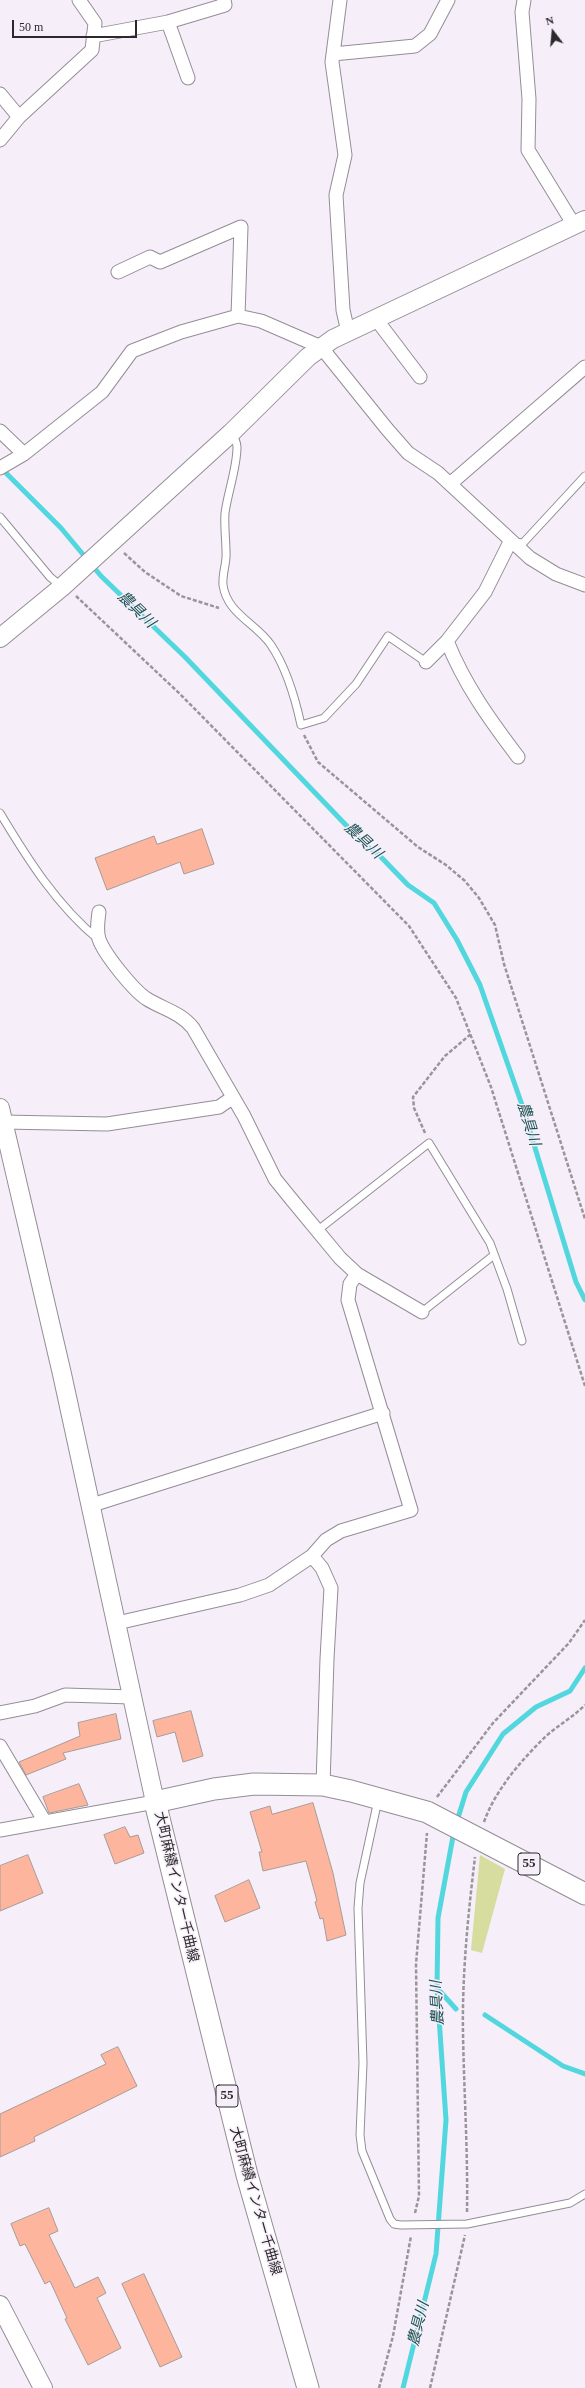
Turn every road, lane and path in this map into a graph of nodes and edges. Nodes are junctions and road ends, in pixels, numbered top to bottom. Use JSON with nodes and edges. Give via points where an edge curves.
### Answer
{"nodes":[{"id":1,"x":79,"y":0,"type":"edge"},
{"id":2,"x":224,"y":0,"type":"edge"},
{"id":3,"x":340,"y":0,"type":"edge"},
{"id":4,"x":448,"y":0,"type":"edge"},
{"id":5,"x":524,"y":0,"type":"edge"},
{"id":6,"x":168,"y":22,"type":"junction"},
{"id":7,"x":93,"y":36,"type":"junction"},
{"id":8,"x":333,"y":54,"type":"junction"},
{"id":9,"x":188,"y":78,"type":"dead end"},
{"id":10,"x":0,"y":94,"type":"edge"},
{"id":11,"x":19,"y":117,"type":"junction"},
{"id":12,"x":0,"y":140,"type":"edge"},
{"id":13,"x":580,"y":223,"type":"edge"},
{"id":14,"x":118,"y":272,"type":"dead end"},
{"id":15,"x":238,"y":316,"type":"junction"},
{"id":16,"x":376,"y":319,"type":"junction"},
{"id":17,"x":348,"y":332,"type":"junction"},
{"id":18,"x":321,"y":348,"type":"junction"},
{"id":19,"x":585,"y":367,"type":"edge"},
{"id":20,"x":420,"y":377,"type":"dead end"},
{"id":21,"x":0,"y":431,"type":"edge"},
{"id":22,"x":231,"y":433,"type":"junction"},
{"id":23,"x":20,"y":456,"type":"junction"},
{"id":24,"x":0,"y":468,"type":"edge"},
{"id":25,"x":585,"y":476,"type":"edge"},
{"id":26,"x":450,"y":484,"type":"junction"},
{"id":27,"x":0,"y":517,"type":"edge"},
{"id":28,"x":510,"y":542,"type":"junction"},
{"id":29,"x":108,"y":544,"type":"junction"},
{"id":30,"x":65,"y":584,"type":"junction"},
{"id":31,"x":585,"y":585,"type":"edge"},
{"id":32,"x":237,"y":614,"type":"junction"},
{"id":33,"x":0,"y":638,"type":"edge"},
{"id":34,"x":447,"y":641,"type":"junction"},
{"id":35,"x":426,"y":662,"type":"joint"},
{"id":36,"x":301,"y":724,"type":"junction"},
{"id":37,"x":518,"y":757,"type":"dead end"},
{"id":38,"x":0,"y":813,"type":"edge"},
{"id":39,"x":99,"y":912,"type":"dead end"},
{"id":40,"x":99,"y":940,"type":"junction"},
{"id":41,"x":471,"y":1034,"type":"junction"},
{"id":42,"x":232,"y":1098,"type":"junction"},
{"id":43,"x":2,"y":1115,"type":"edge"},
{"id":44,"x":429,"y":1143,"type":"junction"},
{"id":45,"x":585,"y":1219,"type":"edge"},
{"id":46,"x":318,"y":1230,"type":"junction"},
{"id":47,"x":494,"y":1255,"type":"junction"},
{"id":48,"x":357,"y":1274,"type":"junction"},
{"id":49,"x":422,"y":1312,"type":"joint"},
{"id":50,"x":522,"y":1341,"type":"dead end"},
{"id":51,"x":585,"y":1386,"type":"edge"},
{"id":52,"x":383,"y":1413,"type":"junction"},
{"id":53,"x":89,"y":1506,"type":"junction"},
{"id":54,"x":312,"y":1556,"type":"junction"},
{"id":55,"x":585,"y":1620,"type":"edge"},
{"id":56,"x":116,"y":1624,"type":"junction"},
{"id":57,"x":132,"y":1697,"type":"junction"},
{"id":58,"x":585,"y":1705,"type":"edge"},
{"id":59,"x":0,"y":1713,"type":"edge"},
{"id":60,"x":0,"y":1746,"type":"edge"},
{"id":61,"x":323,"y":1785,"type":"junction"},
{"id":62,"x":439,"y":1794,"type":"dead end"},
{"id":63,"x":378,"y":1797,"type":"junction"},
{"id":64,"x":155,"y":1802,"type":"junction"},
{"id":65,"x":430,"y":1821,"type":"junction"},
{"id":66,"x":45,"y":1822,"type":"junction"},
{"id":67,"x":0,"y":1830,"type":"edge"},
{"id":68,"x":476,"y":1836,"type":"junction"},
{"id":69,"x":585,"y":1894,"type":"edge"},
{"id":70,"x":585,"y":2194,"type":"edge"},
{"id":71,"x":465,"y":2225,"type":"junction"},
{"id":72,"x":416,"y":2226,"type":"junction"},
{"id":73,"x":0,"y":2305,"type":"edge"},
{"id":74,"x":5,"y":2328,"type":"edge"},
{"id":75,"x":44,"y":2388,"type":"edge"},
{"id":76,"x":308,"y":2388,"type":"edge"},
{"id":77,"x":379,"y":2388,"type":"edge"},
{"id":78,"x":430,"y":2388,"type":"edge"}],
"edges":[{"from":1,"to":7,"type":"street","via":[[95,22]]},
{"from":2,"to":6,"type":"street","via":[[225,5]]},
{"from":3,"to":8,"type":"street"},
{"from":4,"to":8,"type":"street","via":[[430,34],[415,46]]},
{"from":5,"to":13,"type":"street","via":[[522,12],[529,99],[528,150]]},
{"from":6,"to":7,"type":"street"},
{"from":6,"to":9,"type":"street"},
{"from":7,"to":11,"type":"street","via":[[92,50]]},
{"from":8,"to":17,"type":"street","via":[[345,155],[336,195],[343,310]]},
{"from":10,"to":11,"type":"street"},
{"from":11,"to":12,"type":"street"},
{"from":13,"to":16,"type":"street"},
{"from":14,"to":15,"type":"street","via":[[150,257],[160,262],[242,227]]},
{"from":15,"to":18,"type":"street","via":[[260,321]]},
{"from":15,"to":23,"type":"street","via":[[181,332],[132,351],[102,392]]},
{"from":16,"to":17,"type":"street"},
{"from":16,"to":20,"type":"street"},
{"from":17,"to":18,"type":"street"},
{"from":18,"to":22,"type":"street","via":[[286,377]]},
{"from":18,"to":26,"type":"street","via":[[408,453]]},
{"from":19,"to":26,"type":"street"},
{"from":21,"to":23,"type":"street"},
{"from":22,"to":29,"type":"street"},
{"from":22,"to":32,"type":"lane","via":[[237,446],[225,513],[226,552],[223,574],[226,596]]},
{"from":23,"to":24,"type":"street"},
{"from":25,"to":28,"type":"lane","via":[[523,542]]},
{"from":26,"to":28,"type":"street"},
{"from":27,"to":30,"type":"lane","via":[[50,576]]},
{"from":28,"to":31,"type":"street","via":[[556,574]]},
{"from":28,"to":34,"type":"street","via":[[485,592]]},
{"from":29,"to":30,"type":"street"},
{"from":29,"to":32,"type":"path","via":[[181,596]]},
{"from":30,"to":33,"type":"street"},
{"from":30,"to":41,"type":"path","via":[[180,694],[409,926],[456,998]]},
{"from":32,"to":36,"type":"lane","via":[[271,644],[290,684]]},
{"from":34,"to":35,"type":"street"},
{"from":34,"to":37,"type":"street","via":[[457,667],[472,694]]},
{"from":35,"to":36,"type":"lane","via":[[388,636],[356,684],[329,713],[318,720]]},
{"from":36,"to":45,"type":"path","via":[[306,742],[318,762],[404,836],[465,881],[479,898],[495,926],[504,964]]},
{"from":38,"to":40,"type":"lane","via":[[24,854],[69,911]]},
{"from":39,"to":40,"type":"street"},
{"from":40,"to":42,"type":"street","via":[[121,973],[137,991],[187,1020]]},
{"from":41,"to":44,"type":"path","via":[[445,1056],[412,1098]]},
{"from":41,"to":51,"type":"path","via":[[491,1087]]},
{"from":42,"to":43,"type":"street","via":[[219,1107],[107,1124]]},
{"from":42,"to":46,"type":"street","via":[[244,1116],[275,1179]]},
{"from":43,"to":53,"type":"street"},
{"from":44,"to":46,"type":"lane"},
{"from":44,"to":47,"type":"lane","via":[[490,1243]]},
{"from":46,"to":48,"type":"street","via":[[340,1258]]},
{"from":47,"to":49,"type":"lane"},
{"from":47,"to":50,"type":"lane"},
{"from":48,"to":49,"type":"street"},
{"from":48,"to":52,"type":"street","via":[[350,1284],[348,1300]]},
{"from":52,"to":53,"type":"street"},
{"from":52,"to":54,"type":"street","via":[[411,1510],[341,1531],[326,1540]]},
{"from":53,"to":56,"type":"street"},
{"from":54,"to":56,"type":"street","via":[[269,1585],[240,1595]]},
{"from":54,"to":61,"type":"street","via":[[322,1568],[331,1588],[326,1659]]},
{"from":55,"to":62,"type":"path","via":[[570,1643],[493,1722]]},
{"from":56,"to":57,"type":"street"},
{"from":57,"to":59,"type":"street","via":[[65,1695],[35,1706]]},
{"from":57,"to":64,"type":"street"},
{"from":58,"to":68,"type":"path","via":[[542,1739],[516,1768],[490,1804]]},
{"from":60,"to":66,"type":"street"},
{"from":61,"to":63,"type":"main road","name":"大町麻績インター千曲線","number":"55"},
{"from":61,"to":64,"type":"main road","name":"大町麻績インター千曲線","number":"55","via":[[254,1784],[214,1789]]},
{"from":63,"to":65,"type":"main road","name":"大町麻績インター千曲線","number":"55"},
{"from":63,"to":72,"type":"lane","via":[[360,1883],[358,1908],[363,2063],[360,2135],[362,2151],[390,2219],[394,2224]]},
{"from":64,"to":66,"type":"street"},
{"from":64,"to":76,"type":"main road","name":"大町麻績インター千曲線","number":"55","via":[[246,2175]]},
{"from":65,"to":68,"type":"main road","name":"大町麻績インター千曲線","number":"55"},
{"from":65,"to":72,"type":"path","via":[[416,1964],[419,2196]]},
{"from":66,"to":67,"type":"street"},
{"from":68,"to":69,"type":"main road","name":"大町麻績インター千曲線","number":"55"},
{"from":68,"to":71,"type":"path","via":[[466,1950],[463,2024],[468,2147]]},
{"from":70,"to":71,"type":"lane","via":[[570,2203]]},
{"from":71,"to":72,"type":"lane"},
{"from":71,"to":78,"type":"path"},
{"from":72,"to":77,"type":"path","via":[[393,2336]]},
{"from":73,"to":74,"type":"street"},
{"from":74,"to":75,"type":"street"}]}
